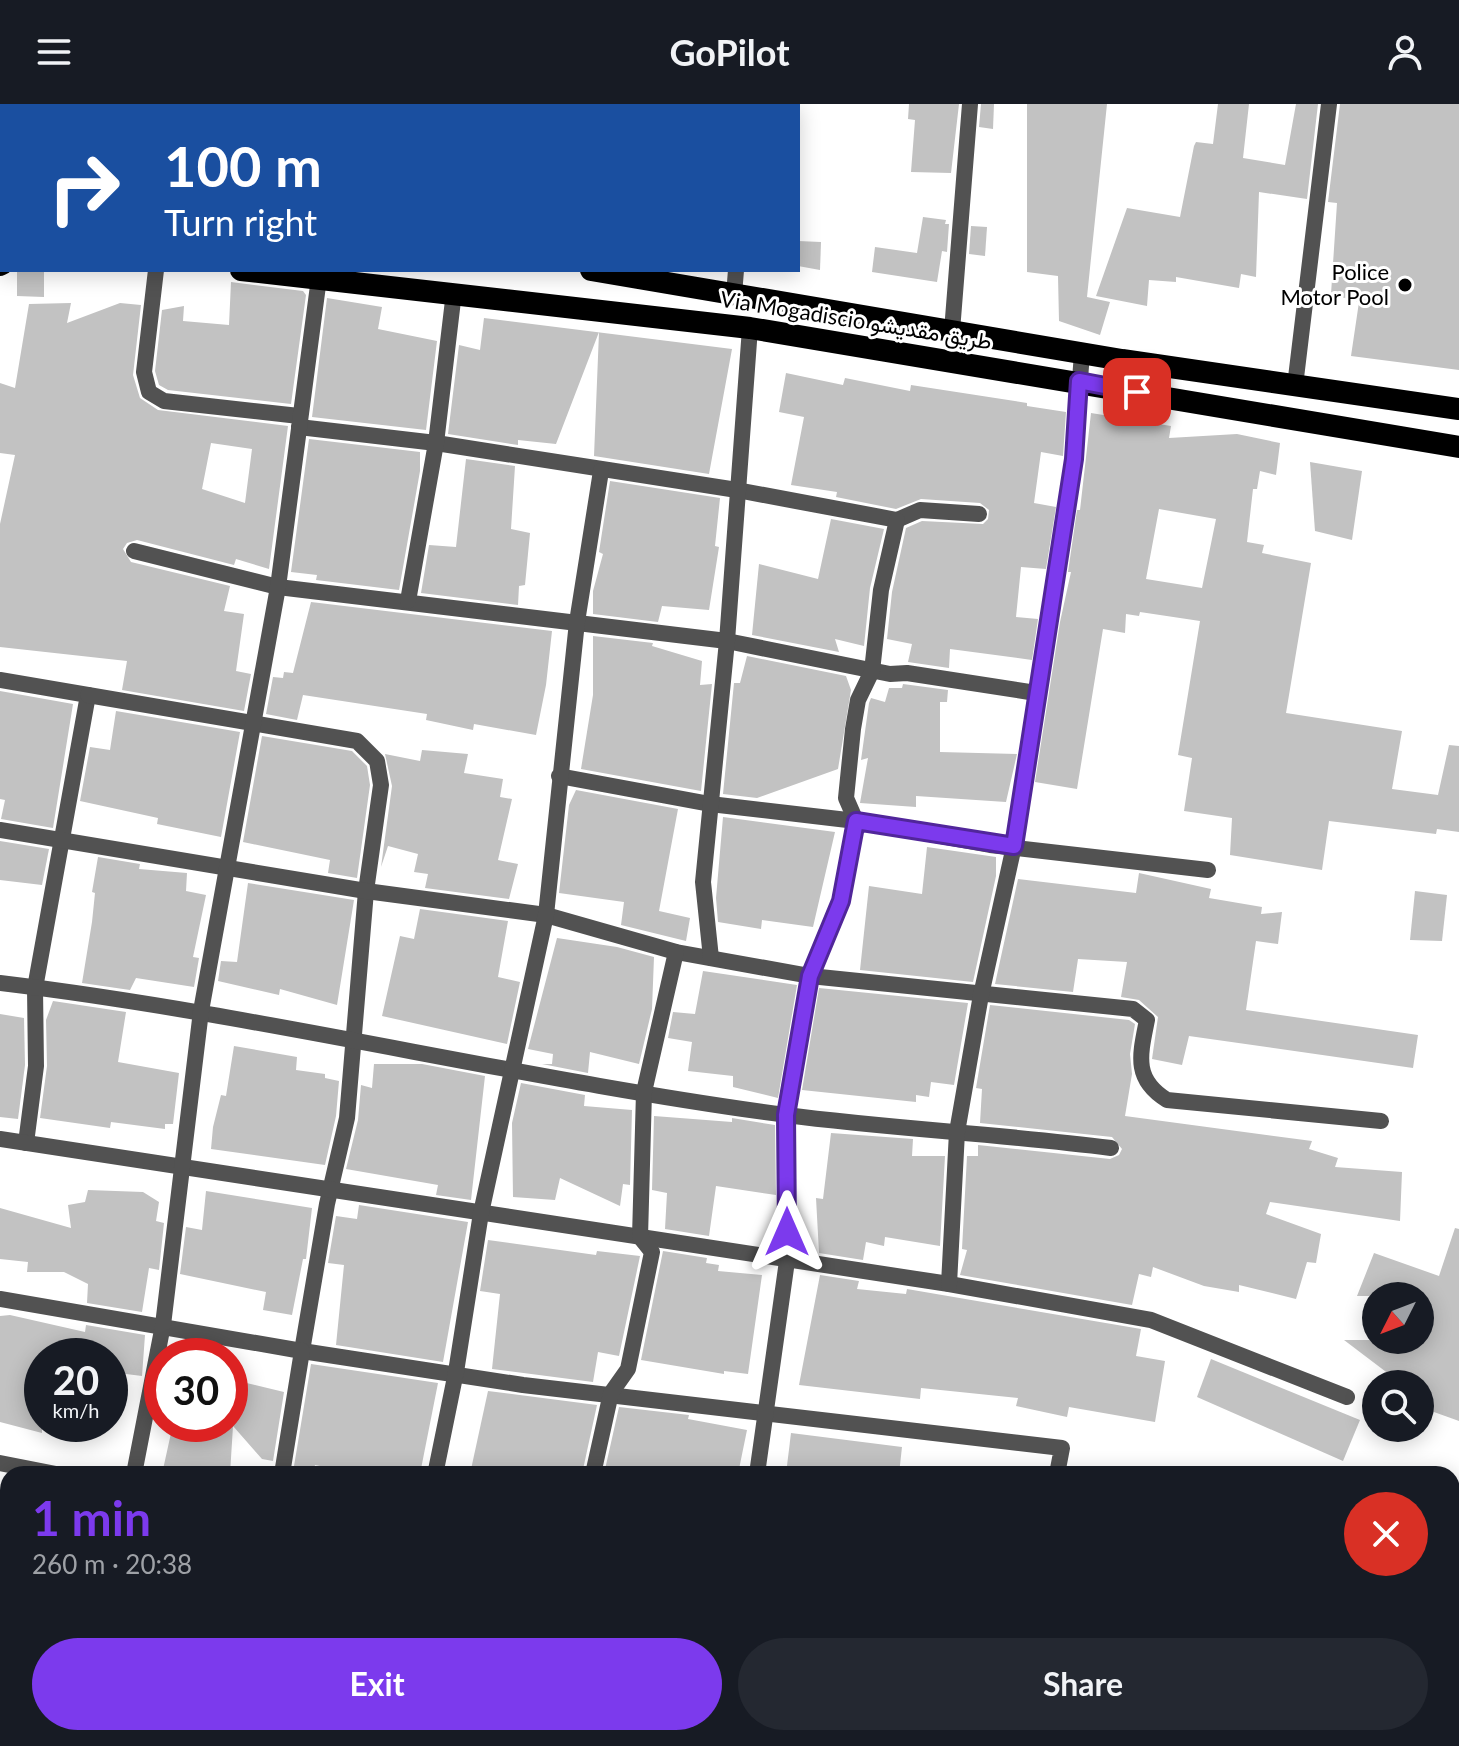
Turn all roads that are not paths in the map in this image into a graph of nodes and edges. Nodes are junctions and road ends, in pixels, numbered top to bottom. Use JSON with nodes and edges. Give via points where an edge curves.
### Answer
{"nodes":[{"id":1,"x":970,"y":104,"type":"edge"},
{"id":2,"x":1329,"y":104,"type":"edge"},
{"id":3,"x":156,"y":272,"type":"edge"},
{"id":4,"x":260,"y":272,"type":"edge"},
{"id":5,"x":602,"y":272,"type":"edge"},
{"id":6,"x":736,"y":272,"type":"edge"},
{"id":7,"x":319,"y":278,"type":"junction"},
{"id":8,"x":454,"y":292,"type":"junction"},
{"id":9,"x":734,"y":295,"type":"junction"},
{"id":10,"x":750,"y":328,"type":"junction"},
{"id":11,"x":952,"y":331,"type":"junction"},
{"id":12,"x":1082,"y":353,"type":"junction"},
{"id":13,"x":1079,"y":381,"type":"junction"},
{"id":14,"x":1295,"y":386,"type":"junction"},
{"id":15,"x":1432,"y":405,"type":"junction"},
{"id":16,"x":1459,"y":409,"type":"edge"},
{"id":17,"x":299,"y":421,"type":"junction"},
{"id":18,"x":1427,"y":442,"type":"junction"},
{"id":19,"x":436,"y":443,"type":"junction"},
{"id":20,"x":1459,"y":447,"type":"edge"},
{"id":21,"x":601,"y":471,"type":"junction"},
{"id":22,"x":737,"y":490,"type":"junction"},
{"id":23,"x":979,"y":514,"type":"dead end"},
{"id":24,"x":897,"y":520,"type":"junction"},
{"id":25,"x":134,"y":551,"type":"dead end"},
{"id":26,"x":278,"y":587,"type":"junction"},
{"id":27,"x":408,"y":601,"type":"junction"},
{"id":28,"x":577,"y":622,"type":"junction"},
{"id":29,"x":727,"y":641,"type":"junction"},
{"id":30,"x":872,"y":671,"type":"junction"},
{"id":31,"x":0,"y":680,"type":"edge"},
{"id":32,"x":1036,"y":693,"type":"junction"},
{"id":33,"x":88,"y":695,"type":"junction"},
{"id":34,"x":253,"y":722,"type":"junction"},
{"id":35,"x":559,"y":776,"type":"junction"},
{"id":36,"x":710,"y":804,"type":"junction"},
{"id":37,"x":856,"y":821,"type":"junction"},
{"id":38,"x":0,"y":830,"type":"edge"},
{"id":39,"x":62,"y":841,"type":"junction"},
{"id":40,"x":1014,"y":846,"type":"junction"},
{"id":41,"x":226,"y":869,"type":"junction"},
{"id":42,"x":1208,"y":870,"type":"dead end"},
{"id":43,"x":366,"y":891,"type":"junction"},
{"id":44,"x":546,"y":915,"type":"junction"},
{"id":45,"x":676,"y":952,"type":"junction"},
{"id":46,"x":711,"y":958,"type":"junction"},
{"id":47,"x":810,"y":976,"type":"junction"},
{"id":48,"x":0,"y":983,"type":"edge"},
{"id":49,"x":35,"y":988,"type":"junction"},
{"id":50,"x":981,"y":995,"type":"junction"},
{"id":51,"x":201,"y":1011,"type":"junction"},
{"id":52,"x":353,"y":1038,"type":"junction"},
{"id":53,"x":510,"y":1070,"type":"junction"},
{"id":54,"x":644,"y":1092,"type":"junction"},
{"id":55,"x":786,"y":1115,"type":"junction"},
{"id":56,"x":1381,"y":1121,"type":"dead end"},
{"id":57,"x":957,"y":1132,"type":"junction"},
{"id":58,"x":0,"y":1139,"type":"edge"},
{"id":59,"x":26,"y":1143,"type":"junction"},
{"id":60,"x":1111,"y":1148,"type":"dead end"},
{"id":61,"x":184,"y":1166,"type":"junction"},
{"id":62,"x":331,"y":1189,"type":"junction"},
{"id":63,"x":481,"y":1213,"type":"junction"},
{"id":64,"x":640,"y":1237,"type":"junction"},
{"id":65,"x":787,"y":1261,"type":"junction"},
{"id":66,"x":949,"y":1284,"type":"junction"},
{"id":67,"x":0,"y":1299,"type":"edge"},
{"id":68,"x":163,"y":1325,"type":"junction"},
{"id":69,"x":302,"y":1351,"type":"junction"},
{"id":70,"x":456,"y":1372,"type":"junction"},
{"id":71,"x":611,"y":1393,"type":"junction"},
{"id":72,"x":1347,"y":1397,"type":"dead end"},
{"id":73,"x":765,"y":1413,"type":"junction"},
{"id":74,"x":136,"y":1466,"type":"edge"},
{"id":75,"x":283,"y":1466,"type":"edge"},
{"id":76,"x":437,"y":1466,"type":"edge"},
{"id":77,"x":595,"y":1466,"type":"edge"},
{"id":78,"x":758,"y":1466,"type":"edge"},
{"id":79,"x":1059,"y":1466,"type":"edge"}],
"edges":[{"from":1,"to":11,"type":"street"},
{"from":2,"to":14,"type":"street"},
{"from":3,"to":17,"type":"street","via":[[144,372],[149,392],[164,401]]},
{"from":4,"to":7,"type":"highway","name":"Via Mogadiscio طريق مقديشو"},
{"from":5,"to":9,"type":"highway","name":"Via Mogadiscio طريق مقديشو"},
{"from":6,"to":9,"type":"street"},
{"from":7,"to":8,"type":"highway","name":"Via Mogadiscio طريق مقديشو"},
{"from":7,"to":17,"type":"street"},
{"from":8,"to":10,"type":"highway","name":"Via Mogadiscio طريق مقديشو"},
{"from":8,"to":19,"type":"street"},
{"from":9,"to":11,"type":"highway","name":"Via Mogadiscio طريق مقديشو"},
{"from":10,"to":13,"type":"highway","name":"Via Mogadiscio طريق مقديشو"},
{"from":10,"to":22,"type":"street"},
{"from":11,"to":12,"type":"highway","name":"Via Mogadiscio طريق مقديشو"},
{"from":12,"to":13,"type":"street"},
{"from":12,"to":14,"type":"highway","name":"Via Mogadiscio طريق مقديشو"},
{"from":13,"to":18,"type":"highway","name":"Via Mogadiscio طريق مقديشو"},
{"from":13,"to":32,"type":"street","via":[[1074,459]]},
{"from":14,"to":15,"type":"highway","name":"Via Mogadiscio طريق مقديشو"},
{"from":15,"to":16,"type":"highway","name":"Via Mogadiscio طريق مقديشو"},
{"from":15,"to":18,"type":"highway"},
{"from":17,"to":19,"type":"street"},
{"from":17,"to":26,"type":"street"},
{"from":18,"to":20,"type":"highway","name":"Via Mogadiscio طريق مقديشو"},
{"from":19,"to":21,"type":"street"},
{"from":19,"to":27,"type":"street"},
{"from":21,"to":22,"type":"street"},
{"from":21,"to":28,"type":"street"},
{"from":22,"to":24,"type":"street"},
{"from":22,"to":29,"type":"street"},
{"from":23,"to":24,"type":"street","via":[[920,510]]},
{"from":24,"to":30,"type":"street","via":[[881,590]]},
{"from":25,"to":26,"type":"street"},
{"from":26,"to":27,"type":"street"},
{"from":26,"to":34,"type":"street"},
{"from":27,"to":28,"type":"street"},
{"from":28,"to":29,"type":"street"},
{"from":28,"to":35,"type":"street"},
{"from":29,"to":30,"type":"street"},
{"from":29,"to":36,"type":"street"},
{"from":30,"to":32,"type":"street"},
{"from":30,"to":37,"type":"street","via":[[858,700],[853,729],[846,798]]},
{"from":31,"to":33,"type":"street"},
{"from":32,"to":40,"type":"street"},
{"from":33,"to":34,"type":"street"},
{"from":33,"to":39,"type":"street"},
{"from":34,"to":41,"type":"street"},
{"from":34,"to":43,"type":"street","via":[[357,741],[377,761],[381,785]]},
{"from":35,"to":36,"type":"street"},
{"from":35,"to":44,"type":"street"},
{"from":36,"to":37,"type":"street"},
{"from":36,"to":46,"type":"street","via":[[703,882]]},
{"from":37,"to":40,"type":"street"},
{"from":37,"to":47,"type":"street","via":[[841,901]]},
{"from":38,"to":39,"type":"street"},
{"from":39,"to":41,"type":"street"},
{"from":39,"to":49,"type":"street"},
{"from":40,"to":42,"type":"street"},
{"from":40,"to":50,"type":"street"},
{"from":41,"to":43,"type":"street"},
{"from":41,"to":51,"type":"street"},
{"from":43,"to":44,"type":"street"},
{"from":43,"to":52,"type":"street"},
{"from":44,"to":45,"type":"street"},
{"from":44,"to":53,"type":"street"},
{"from":45,"to":46,"type":"street"},
{"from":45,"to":54,"type":"street"},
{"from":46,"to":47,"type":"street"},
{"from":47,"to":50,"type":"street"},
{"from":47,"to":55,"type":"street"},
{"from":48,"to":49,"type":"street"},
{"from":49,"to":51,"type":"street"},
{"from":49,"to":59,"type":"street","via":[[36,1066]]},
{"from":50,"to":56,"type":"street","via":[[1133,1009],[1147,1020],[1141,1072],[1151,1091],[1167,1100]]},
{"from":50,"to":57,"type":"street"},
{"from":51,"to":52,"type":"street"},
{"from":51,"to":61,"type":"street"},
{"from":52,"to":53,"type":"street"},
{"from":52,"to":62,"type":"street","via":[[347,1118]]},
{"from":53,"to":54,"type":"street"},
{"from":53,"to":63,"type":"street"},
{"from":54,"to":55,"type":"street"},
{"from":54,"to":64,"type":"street"},
{"from":55,"to":57,"type":"street"},
{"from":55,"to":65,"type":"street"},
{"from":57,"to":60,"type":"street"},
{"from":57,"to":66,"type":"street"},
{"from":58,"to":59,"type":"street"},
{"from":59,"to":61,"type":"street"},
{"from":61,"to":62,"type":"street"},
{"from":61,"to":68,"type":"street"},
{"from":62,"to":63,"type":"street"},
{"from":62,"to":69,"type":"street"},
{"from":63,"to":64,"type":"street"},
{"from":63,"to":70,"type":"street"},
{"from":64,"to":65,"type":"street"},
{"from":64,"to":71,"type":"street","via":[[652,1252],[637,1333],[628,1369]]},
{"from":65,"to":66,"type":"street"},
{"from":65,"to":73,"type":"street"},
{"from":66,"to":72,"type":"street","via":[[1151,1320]]},
{"from":67,"to":68,"type":"street"},
{"from":68,"to":69,"type":"street"},
{"from":68,"to":74,"type":"street"},
{"from":69,"to":70,"type":"street"},
{"from":69,"to":75,"type":"street"},
{"from":70,"to":71,"type":"street"},
{"from":70,"to":76,"type":"street"},
{"from":71,"to":73,"type":"street"},
{"from":71,"to":77,"type":"street"},
{"from":73,"to":78,"type":"street"},
{"from":73,"to":79,"type":"street","via":[[1062,1448]]}]}
